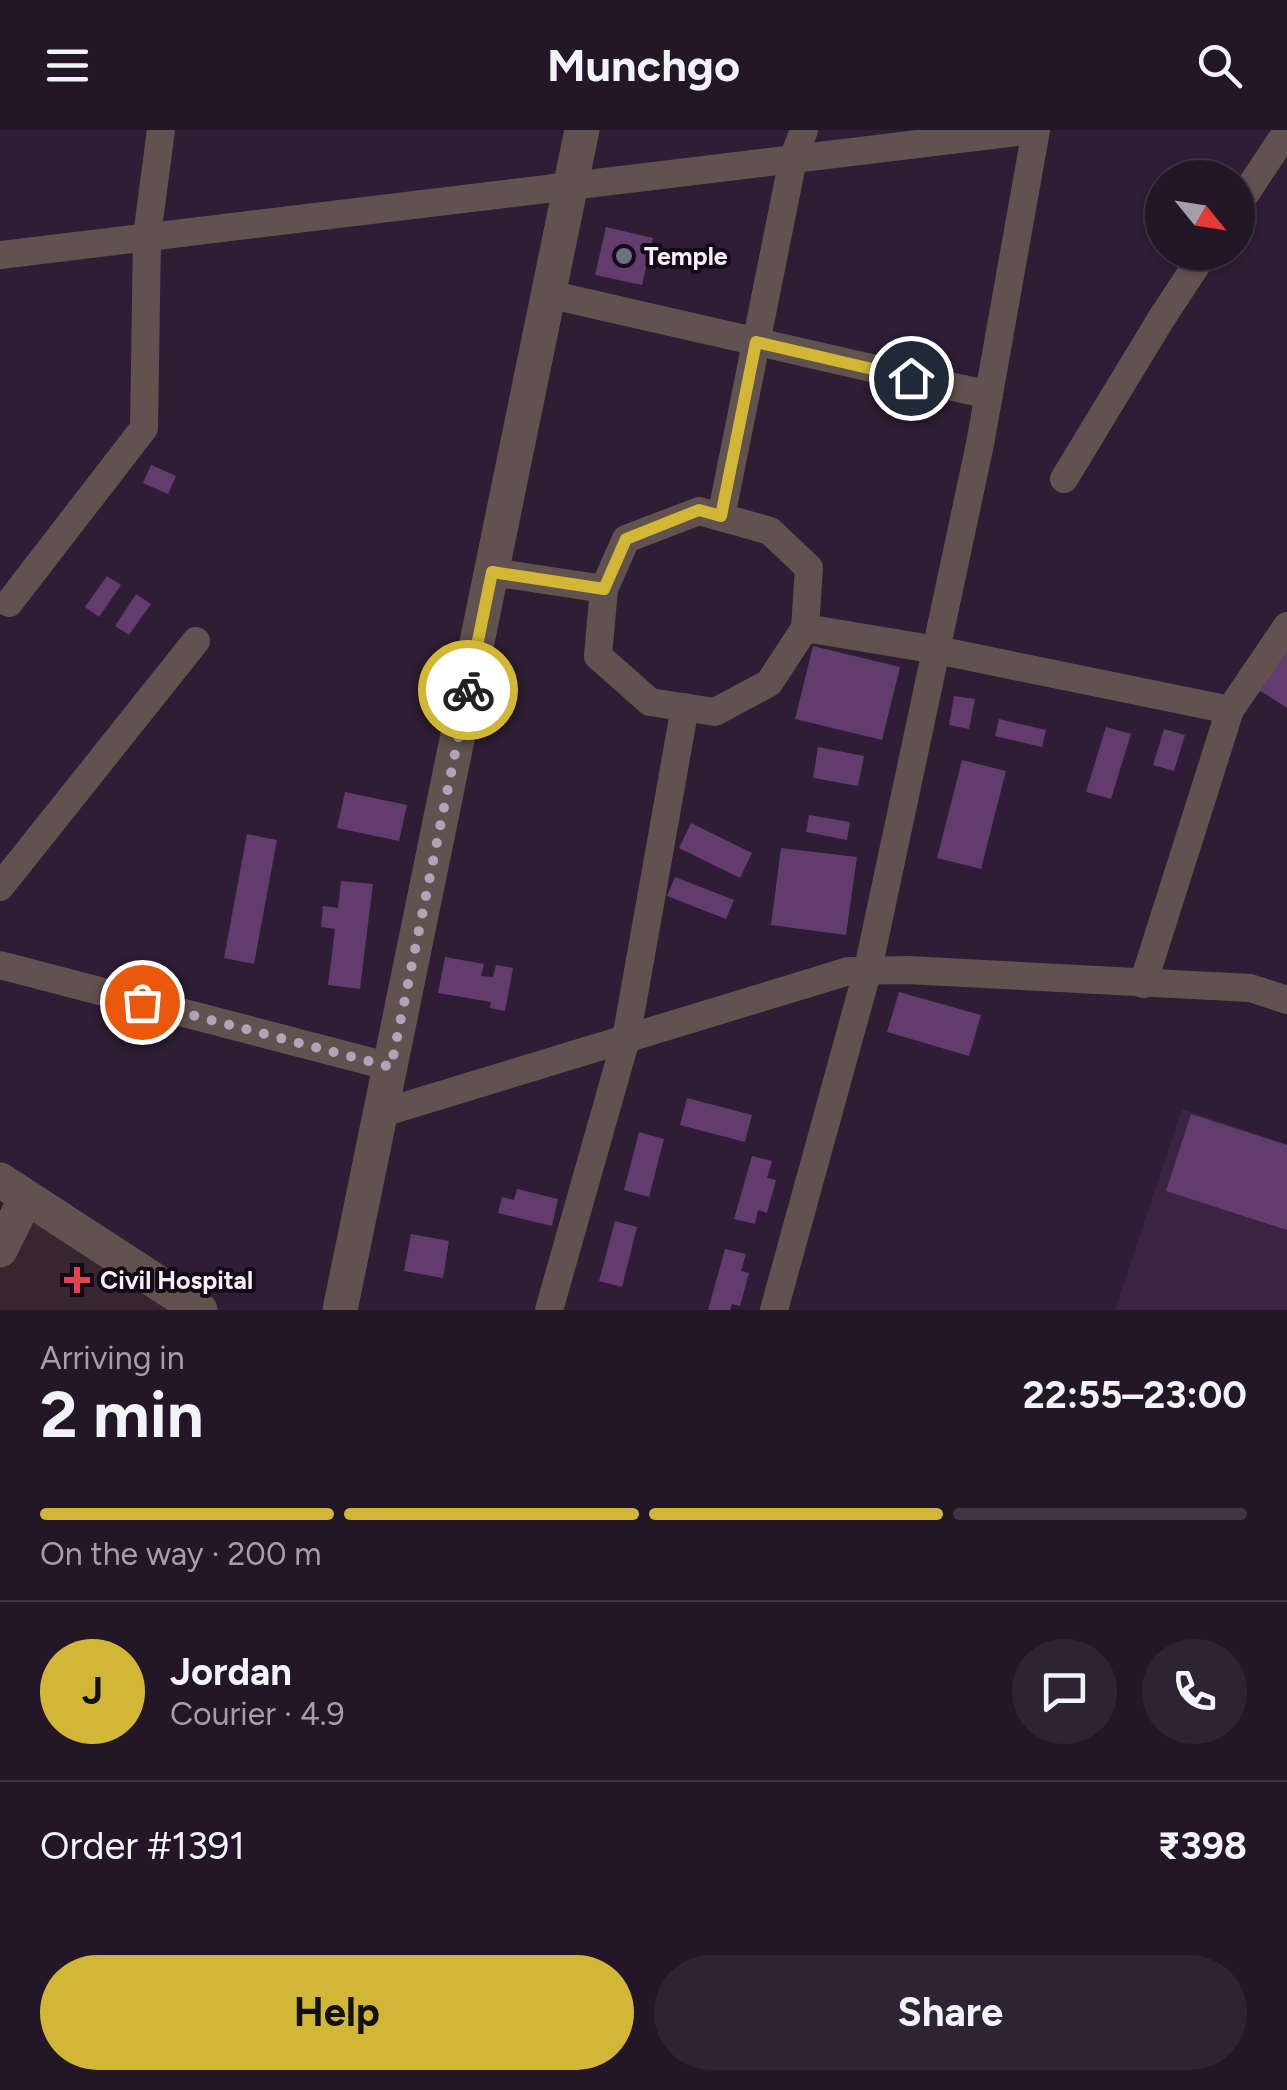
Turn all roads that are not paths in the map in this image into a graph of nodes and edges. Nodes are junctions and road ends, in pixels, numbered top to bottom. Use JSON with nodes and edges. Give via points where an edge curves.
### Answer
{"nodes":[{"id":1,"x":161,"y":130,"type":"edge"},
{"id":2,"x":582,"y":130,"type":"edge"},
{"id":3,"x":804,"y":130,"type":"edge"},
{"id":4,"x":1034,"y":130,"type":"edge"},
{"id":5,"x":1287,"y":131,"type":"edge"},
{"id":6,"x":793,"y":159,"type":"junction"},
{"id":7,"x":1255,"y":179,"type":"edge"},
{"id":8,"x":570,"y":186,"type":"junction"},
{"id":9,"x":147,"y":236,"type":"junction"},
{"id":10,"x":0,"y":255,"type":"edge"},
{"id":11,"x":1193,"y":270,"type":"edge"},
{"id":12,"x":548,"y":294,"type":"junction"},
{"id":13,"x":756,"y":342,"type":"junction"},
{"id":14,"x":988,"y":395,"type":"junction"},
{"id":15,"x":1064,"y":479,"type":"dead end"},
{"id":16,"x":721,"y":516,"type":"junction"},
{"id":17,"x":492,"y":572,"type":"junction"},
{"id":18,"x":604,"y":589,"type":"junction"},
{"id":19,"x":3,"y":603,"type":"edge"},
{"id":20,"x":1287,"y":626,"type":"edge"},
{"id":21,"x":805,"y":628,"type":"junction"},
{"id":22,"x":196,"y":641,"type":"dead end"},
{"id":23,"x":937,"y":650,"type":"junction"},
{"id":24,"x":686,"y":707,"type":"junction"},
{"id":25,"x":1230,"y":710,"type":"junction"},
{"id":26,"x":0,"y":887,"type":"edge"},
{"id":27,"x":0,"y":965,"type":"edge"},
{"id":28,"x":868,"y":969,"type":"junction"},
{"id":29,"x":1143,"y":984,"type":"junction"},
{"id":30,"x":1287,"y":1000,"type":"edge"},
{"id":31,"x":626,"y":1039,"type":"junction"},
{"id":32,"x":391,"y":1067,"type":"junction"},
{"id":33,"x":382,"y":1113,"type":"junction"},
{"id":34,"x":13,"y":1189,"type":"edge"},
{"id":35,"x":0,"y":1250,"type":"edge"},
{"id":36,"x":200,"y":1310,"type":"edge"},
{"id":37,"x":340,"y":1310,"type":"edge"},
{"id":38,"x":548,"y":1310,"type":"edge"},
{"id":39,"x":774,"y":1310,"type":"edge"}],
"edges":[{"from":1,"to":9,"type":"street"},
{"from":2,"to":8,"type":"street"},
{"from":3,"to":6,"type":"street"},
{"from":4,"to":6,"type":"street"},
{"from":4,"to":14,"type":"street"},
{"from":5,"to":7,"type":"street"},
{"from":6,"to":8,"type":"street"},
{"from":6,"to":13,"type":"street"},
{"from":8,"to":9,"type":"street"},
{"from":8,"to":12,"type":"street"},
{"from":9,"to":10,"type":"street"},
{"from":9,"to":19,"type":"street","via":[[144,428]]},
{"from":11,"to":15,"type":"street"},
{"from":12,"to":13,"type":"street"},
{"from":12,"to":17,"type":"street"},
{"from":13,"to":14,"type":"street"},
{"from":13,"to":16,"type":"street"},
{"from":14,"to":23,"type":"street"},
{"from":16,"to":18,"type":"street","via":[[699,510],[626,539]]},
{"from":16,"to":21,"type":"street","via":[[770,531],[809,568]]},
{"from":17,"to":18,"type":"street"},
{"from":17,"to":32,"type":"street"},
{"from":18,"to":24,"type":"street","via":[[598,656],[650,702]]},
{"from":20,"to":25,"type":"street"},
{"from":21,"to":23,"type":"street"},
{"from":21,"to":24,"type":"street","via":[[770,683],[715,712]]},
{"from":22,"to":26,"type":"street"},
{"from":23,"to":25,"type":"street"},
{"from":23,"to":28,"type":"street"},
{"from":24,"to":31,"type":"street"},
{"from":25,"to":29,"type":"street"},
{"from":27,"to":32,"type":"street"},
{"from":28,"to":29,"type":"street"},
{"from":28,"to":31,"type":"street"},
{"from":28,"to":39,"type":"street"},
{"from":29,"to":30,"type":"street","via":[[1250,988]]},
{"from":31,"to":33,"type":"street"},
{"from":31,"to":38,"type":"street"},
{"from":32,"to":33,"type":"street"},
{"from":33,"to":37,"type":"street"},
{"from":34,"to":35,"type":"street"},
{"from":34,"to":36,"type":"street"}]}
